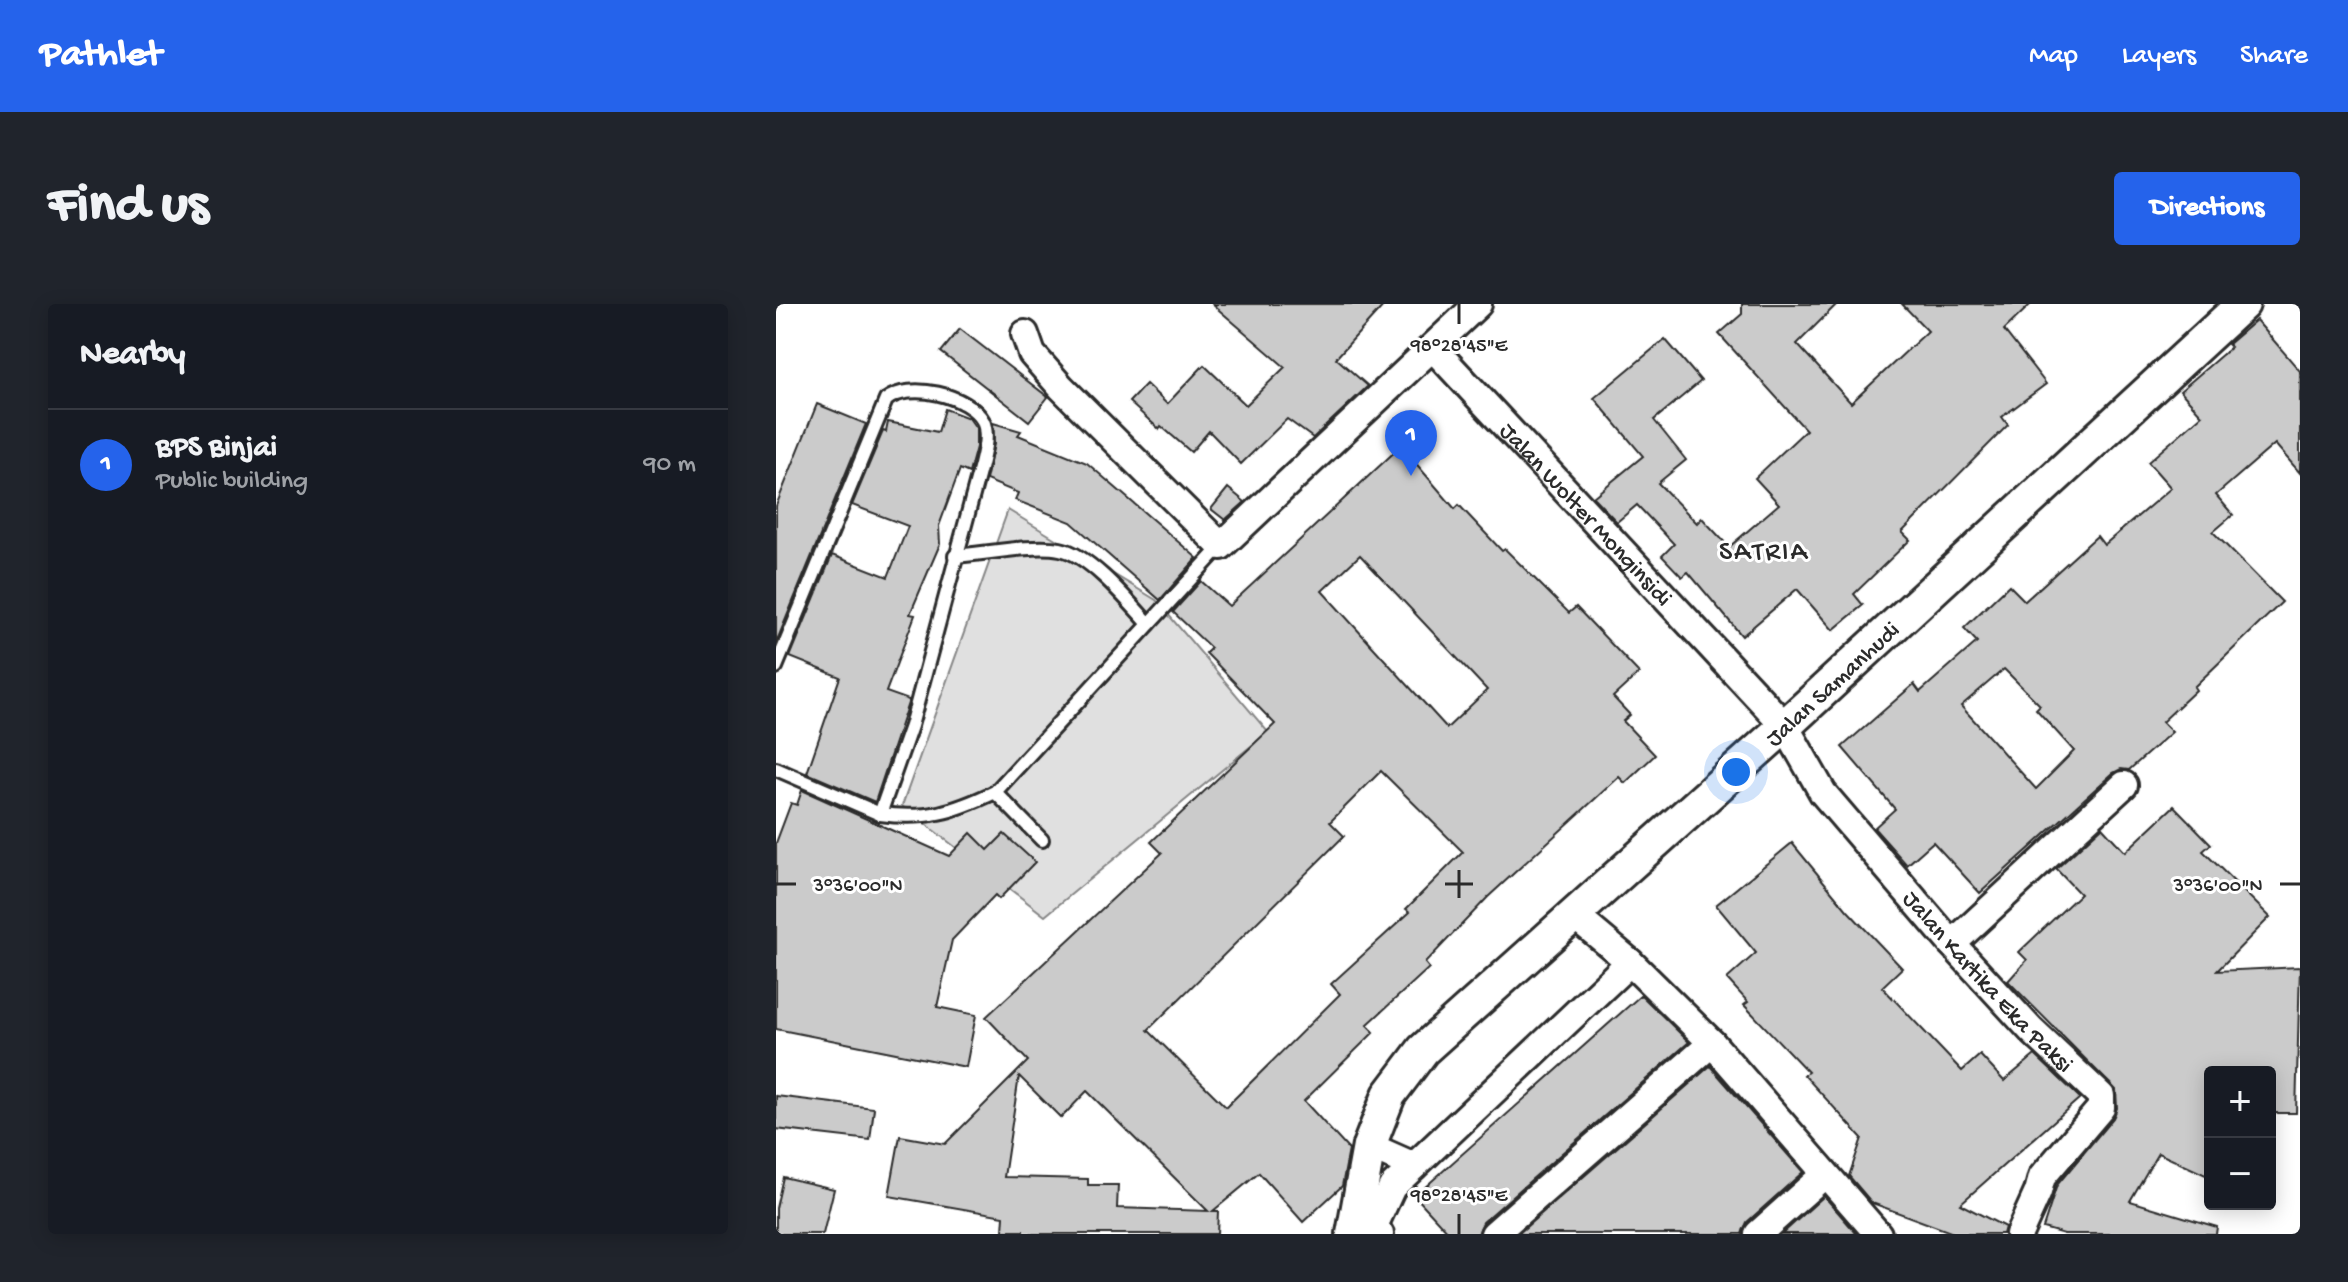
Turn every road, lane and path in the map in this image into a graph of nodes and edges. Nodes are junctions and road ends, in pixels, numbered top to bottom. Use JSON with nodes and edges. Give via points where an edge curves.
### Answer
{"nodes":[{"id":1,"x":1478,"y":304,"type":"edge"},
{"id":2,"x":2243,"y":304,"type":"edge"},
{"id":3,"x":1025,"y":334,"type":"dead end"},
{"id":4,"x":1433,"y":348,"type":"junction"},
{"id":5,"x":1221,"y":546,"type":"junction"},
{"id":6,"x":955,"y":556,"type":"junction"},
{"id":7,"x":1149,"y":624,"type":"junction"},
{"id":8,"x":776,"y":667,"type":"edge"},
{"id":9,"x":1785,"y":726,"type":"junction"},
{"id":10,"x":776,"y":769,"type":"edge"},
{"id":11,"x":2124,"y":785,"type":"dead end"},
{"id":12,"x":995,"y":792,"type":"junction"},
{"id":13,"x":880,"y":814,"type":"junction"},
{"id":14,"x":1042,"y":840,"type":"dead end"},
{"id":15,"x":1574,"y":915,"type":"junction"},
{"id":16,"x":1952,"y":944,"type":"junction"},
{"id":17,"x":1630,"y":962,"type":"junction"},
{"id":18,"x":1712,"y":1043,"type":"junction"},
{"id":19,"x":1369,"y":1146,"type":"junction"},
{"id":20,"x":1414,"y":1166,"type":"junction"},
{"id":21,"x":1824,"y":1175,"type":"junction"},
{"id":22,"x":1353,"y":1234,"type":"edge"},
{"id":23,"x":1380,"y":1234,"type":"edge"},
{"id":24,"x":1494,"y":1234,"type":"edge"},
{"id":25,"x":1758,"y":1234,"type":"edge"},
{"id":26,"x":1878,"y":1234,"type":"edge"},
{"id":27,"x":2019,"y":1234,"type":"edge"}],
"edges":[{"from":1,"to":4,"type":"street"},
{"from":2,"to":9,"type":"street","name":"Jalan Samanhudi"},
{"from":3,"to":5,"type":"street","via":[[1032,354],[1061,387]]},
{"from":4,"to":5,"type":"street"},
{"from":4,"to":9,"type":"street","name":"Jalan Wolter Monginsidi"},
{"from":5,"to":7,"type":"lane"},
{"from":6,"to":7,"type":"lane","via":[[1041,548],[1070,552],[1102,575]]},
{"from":6,"to":8,"type":"lane","via":[[985,445],[983,421],[947,396],[924,390],[894,393],[886,400]]},
{"from":6,"to":13,"type":"lane","via":[[911,726]]},
{"from":7,"to":12,"type":"lane"},
{"from":9,"to":15,"type":"street","name":"Jalan Samanhudi"},
{"from":9,"to":16,"type":"street","name":"Jalan Kartika Eka Paksi","via":[[1823,793]]},
{"from":10,"to":13,"type":"lane"},
{"from":11,"to":16,"type":"street"},
{"from":12,"to":13,"type":"lane","via":[[934,816]]},
{"from":12,"to":14,"type":"lane"},
{"from":15,"to":17,"type":"street"},
{"from":15,"to":19,"type":"street","name":"Jalan Samanhudi","via":[[1423,1050],[1389,1095]]},
{"from":16,"to":27,"type":"street","name":"Jalan Kartika Eka Paksi","via":[[2101,1096],[2101,1108],[2042,1177]]},
{"from":17,"to":18,"type":"street"},
{"from":17,"to":20,"type":"street"},
{"from":18,"to":21,"type":"street"},
{"from":18,"to":24,"type":"street"},
{"from":19,"to":20,"type":"street"},
{"from":19,"to":22,"type":"street","name":"Jalan Samanhudi"},
{"from":20,"to":23,"type":"street","via":[[1392,1187],[1374,1226]]},
{"from":21,"to":25,"type":"street"},
{"from":21,"to":26,"type":"street"}]}
